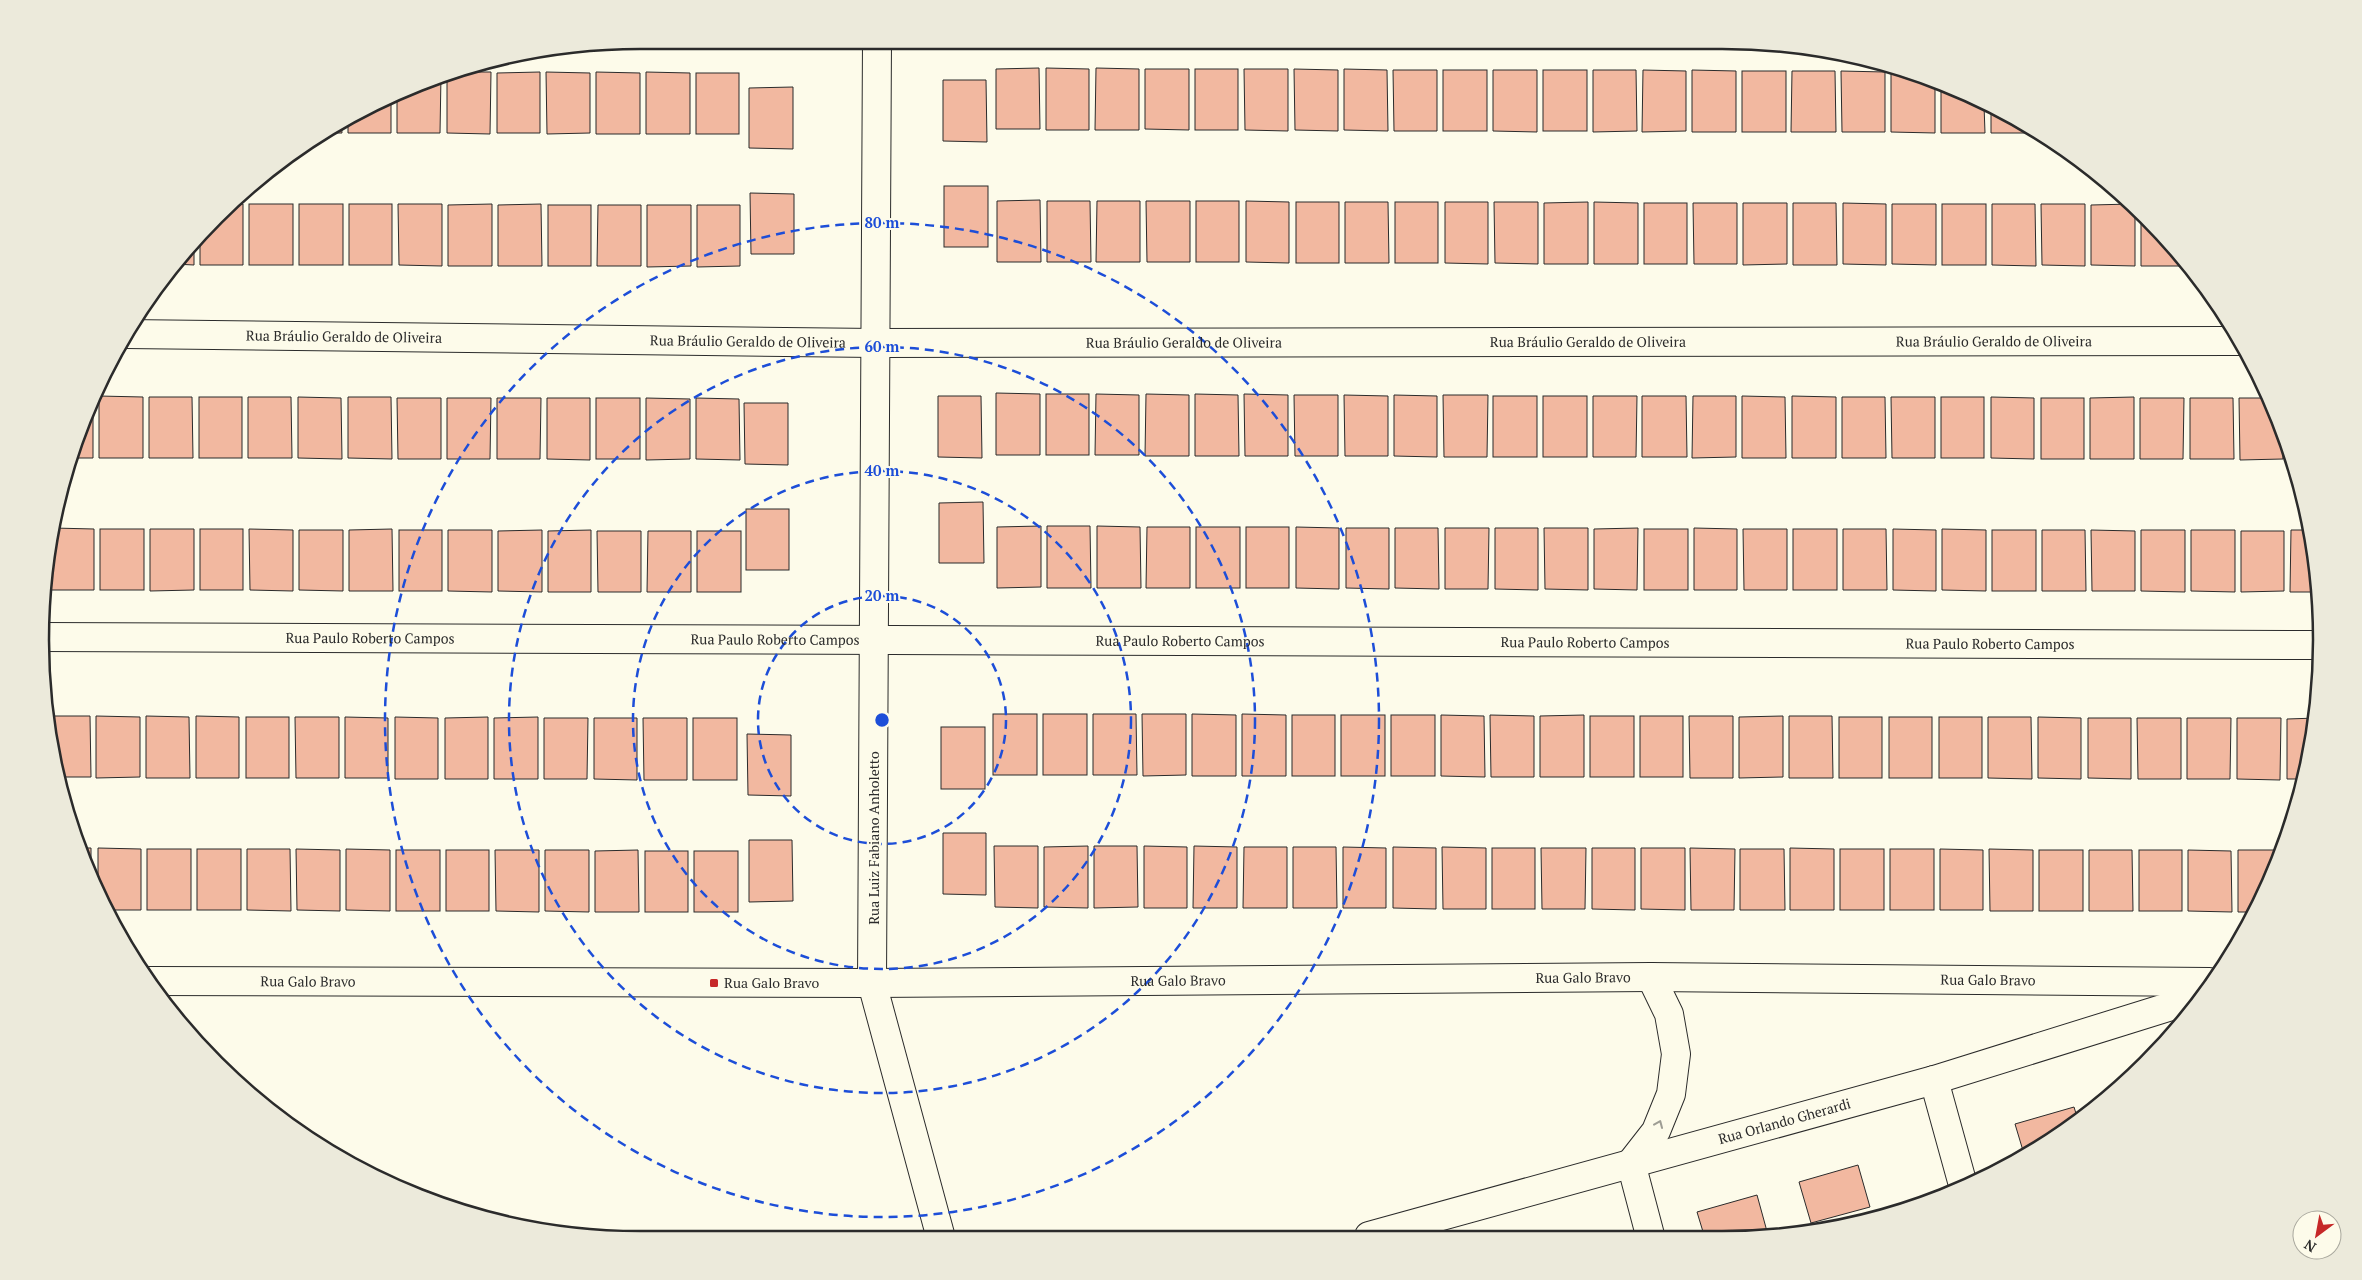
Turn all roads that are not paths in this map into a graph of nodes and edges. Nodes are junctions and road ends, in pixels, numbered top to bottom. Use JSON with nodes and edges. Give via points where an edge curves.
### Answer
{"nodes":[{"id":1,"x":877,"y":49,"type":"edge"},
{"id":2,"x":134,"y":334,"type":"edge"},
{"id":3,"x":2232,"y":341,"type":"edge"},
{"id":4,"x":876,"y":343,"type":"junction"},
{"id":5,"x":49,"y":637,"type":"edge"},
{"id":6,"x":875,"y":640,"type":"junction"},
{"id":7,"x":2313,"y":645,"type":"edge"},
{"id":8,"x":1650,"y":977,"type":"junction"},
{"id":9,"x":157,"y":981,"type":"edge"},
{"id":10,"x":2204,"y":982,"type":"edge"},
{"id":11,"x":872,"y":983,"type":"junction"},
{"id":12,"x":2191,"y":1000,"type":"edge"},
{"id":13,"x":1934,"y":1080,"type":"junction"},
{"id":14,"x":1631,"y":1164,"type":"junction"},
{"id":15,"x":1961,"y":1180,"type":"edge"},
{"id":16,"x":939,"y":1231,"type":"edge"},
{"id":17,"x":1387,"y":1231,"type":"edge"},
{"id":18,"x":1649,"y":1231,"type":"edge"}],
"edges":[{"from":1,"to":4,"type":"street","name":"Rua Luiz Fabiano Anholetto"},
{"from":2,"to":4,"type":"street","name":"Rua Bráulio Geraldo de Oliveira"},
{"from":3,"to":4,"type":"street","name":"Rua Bráulio Geraldo de Oliveira"},
{"from":4,"to":6,"type":"street","name":"Rua Luiz Fabiano Anholetto"},
{"from":5,"to":6,"type":"street","name":"Rua Paulo Roberto Campos"},
{"from":6,"to":7,"type":"street","name":"Rua Paulo Roberto Campos"},
{"from":6,"to":11,"type":"street","name":"Rua Luiz Fabiano Anholetto"},
{"from":8,"to":10,"type":"street","name":"Rua Galo Bravo"},
{"from":8,"to":11,"type":"street","name":"Rua Galo Bravo"},
{"from":14,"to":8,"type":"street","one_way":true,"via":[[1656,1131],[1671,1094],[1676,1054],[1669,1014]]},
{"from":9,"to":11,"type":"street","name":"Rua Galo Bravo"},
{"from":11,"to":16,"type":"street","name":"Rua Luiz Fabiano Anholetto"},
{"from":12,"to":13,"type":"street","name":"Rua Orlando Gherardi"},
{"from":13,"to":14,"type":"street","name":"Rua Orlando Gherardi"},
{"from":13,"to":15,"type":"street"},
{"from":14,"to":17,"type":"street","name":"Rua Orlando Gherardi"},
{"from":14,"to":18,"type":"street"}]}
